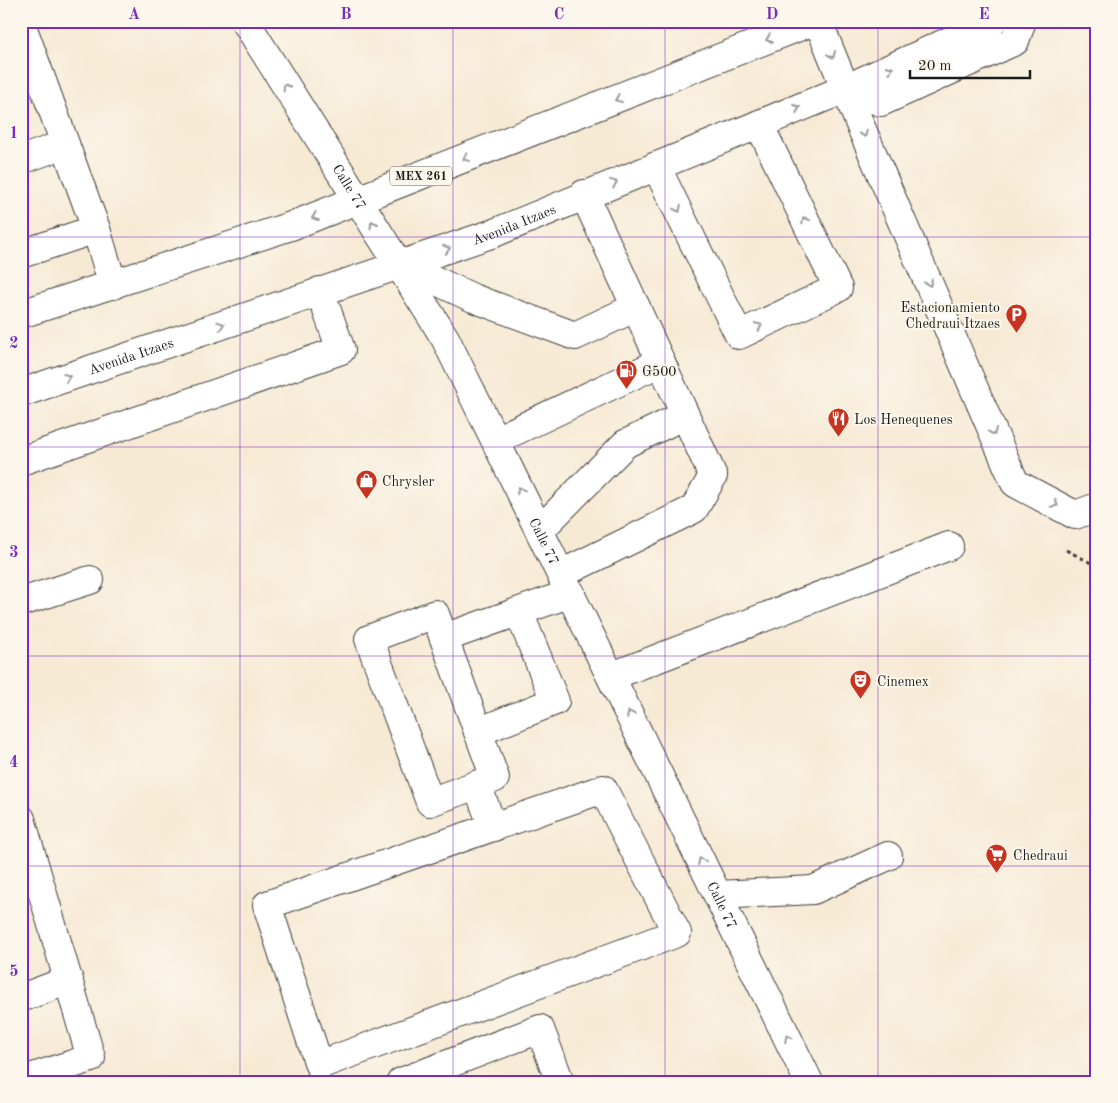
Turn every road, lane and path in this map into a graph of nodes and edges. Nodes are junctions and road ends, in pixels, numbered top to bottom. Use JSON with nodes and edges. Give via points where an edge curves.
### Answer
{"nodes":[{"id":1,"x":245,"y":21,"type":"edge"},
{"id":2,"x":814,"y":21,"type":"edge"},
{"id":3,"x":818,"y":21,"type":"edge"},
{"id":4,"x":993,"y":21,"type":"edge"},
{"id":5,"x":1022,"y":21,"type":"edge"},
{"id":6,"x":21,"y":23,"type":"edge"},
{"id":7,"x":845,"y":89,"type":"junction"},
{"id":8,"x":759,"y":124,"type":"junction"},
{"id":9,"x":65,"y":144,"type":"junction"},
{"id":10,"x":21,"y":160,"type":"edge"},
{"id":11,"x":656,"y":166,"type":"junction"},
{"id":12,"x":584,"y":194,"type":"junction"},
{"id":13,"x":360,"y":200,"type":"junction"},
{"id":14,"x":96,"y":229,"type":"junction"},
{"id":15,"x":21,"y":254,"type":"edge"},
{"id":16,"x":400,"y":264,"type":"junction"},
{"id":17,"x":113,"y":284,"type":"junction"},
{"id":18,"x":320,"y":291,"type":"junction"},
{"id":19,"x":636,"y":308,"type":"junction"},
{"id":20,"x":21,"y":314,"type":"edge"},
{"id":21,"x":661,"y":362,"type":"junction"},
{"id":22,"x":21,"y":393,"type":"edge"},
{"id":23,"x":685,"y":415,"type":"junction"},
{"id":24,"x":496,"y":440,"type":"junction"},
{"id":25,"x":21,"y":461,"type":"edge"},
{"id":26,"x":1097,"y":507,"type":"edge"},
{"id":27,"x":540,"y":530,"type":"junction"},
{"id":28,"x":949,"y":546,"type":"dead end"},
{"id":29,"x":90,"y":580,"type":"dead end"},
{"id":30,"x":566,"y":583,"type":"junction"},
{"id":31,"x":21,"y":602,"type":"edge"},
{"id":32,"x":519,"y":612,"type":"junction"},
{"id":33,"x":444,"y":638,"type":"junction"},
{"id":34,"x":612,"y":676,"type":"junction"},
{"id":35,"x":478,"y":732,"type":"junction"},
{"id":36,"x":477,"y":785,"type":"junction"},
{"id":37,"x":21,"y":819,"type":"edge"},
{"id":38,"x":493,"y":827,"type":"junction"},
{"id":39,"x":888,"y":856,"type":"dead end"},
{"id":40,"x":718,"y":895,"type":"junction"},
{"id":41,"x":69,"y":980,"type":"junction"},
{"id":42,"x":21,"y":998,"type":"edge"},
{"id":43,"x":21,"y":1082,"type":"edge"},
{"id":44,"x":402,"y":1082,"type":"edge"},
{"id":45,"x":560,"y":1082,"type":"edge"},
{"id":46,"x":810,"y":1082,"type":"edge"}],
"edges":[{"from":13,"to":1,"type":"main road","name":"Calle 77","one_way":true},
{"from":2,"to":13,"type":"main road","number":"MEX 261","one_way":true},
{"from":3,"to":7,"type":"main road","one_way":true},
{"from":7,"to":4,"type":"main road","name":"Avenida Itzaes","one_way":true},
{"from":5,"to":7,"type":"main road","via":[[1015,41],[881,102]]},
{"from":6,"to":9,"type":"main road"},
{"from":8,"to":7,"type":"main road","name":"Avenida Itzaes","one_way":true},
{"from":7,"to":26,"type":"main road","one_way":true,"via":[[1015,483],[1075,515]]},
{"from":8,"to":11,"type":"main road","name":"Avenida Itzaes"},
{"from":11,"to":8,"type":"main road","one_way":true,"via":[[739,335],[838,288]]},
{"from":9,"to":10,"type":"main road"},
{"from":9,"to":14,"type":"main road"},
{"from":12,"to":11,"type":"main road","name":"Avenida Itzaes","one_way":true},
{"from":16,"to":12,"type":"main road","name":"Avenida Itzaes","one_way":true,"via":[[494,233]]},
{"from":12,"to":19,"type":"main road"},
{"from":16,"to":13,"type":"main road","name":"Calle 77","one_way":true},
{"from":13,"to":17,"type":"main road","number":"MEX 261","one_way":true,"via":[[292,226]]},
{"from":14,"to":15,"type":"main road"},
{"from":14,"to":17,"type":"main road"},
{"from":16,"to":18,"type":"main road","name":"Avenida Itzaes"},
{"from":16,"to":19,"type":"main road","via":[[474,298],[575,336]]},
{"from":16,"to":24,"type":"main road","name":"Calle 77","via":[[446,338]]},
{"from":17,"to":20,"type":"main road","number":"MEX 261"},
{"from":22,"to":18,"type":"main road","name":"Avenida Itzaes","one_way":true},
{"from":18,"to":25,"type":"main road","via":[[341,350]]},
{"from":19,"to":21,"type":"main road"},
{"from":21,"to":23,"type":"main road"},
{"from":21,"to":24,"type":"main road"},
{"from":23,"to":27,"type":"main road","via":[[625,444]]},
{"from":23,"to":30,"type":"main road","via":[[713,476],[694,509]]},
{"from":27,"to":24,"type":"main road","name":"Calle 77","one_way":true},
{"from":27,"to":30,"type":"main road","name":"Calle 77"},
{"from":28,"to":34,"type":"main road"},
{"from":29,"to":31,"type":"main road"},
{"from":30,"to":32,"type":"main road"},
{"from":30,"to":34,"type":"main road","name":"Calle 77"},
{"from":32,"to":33,"type":"main road"},
{"from":32,"to":35,"type":"main road","via":[[554,700]]},
{"from":33,"to":35,"type":"main road"},
{"from":33,"to":36,"type":"main road","via":[[435,614],[370,638],[430,802]]},
{"from":40,"to":34,"type":"main road","name":"Calle 77","one_way":true},
{"from":35,"to":36,"type":"main road","via":[[495,778]]},
{"from":36,"to":38,"type":"main road"},
{"from":37,"to":41,"type":"main road"},
{"from":38,"to":38,"type":"main road","via":[[268,905],[318,1065],[677,932],[603,788]]},
{"from":39,"to":40,"type":"main road","via":[[813,890]]},
{"from":46,"to":40,"type":"main road","name":"Calle 77","one_way":true},
{"from":41,"to":42,"type":"main road"},
{"from":41,"to":43,"type":"main road","via":[[92,1058]]},
{"from":44,"to":45,"type":"main road","via":[[540,1029]]}]}
